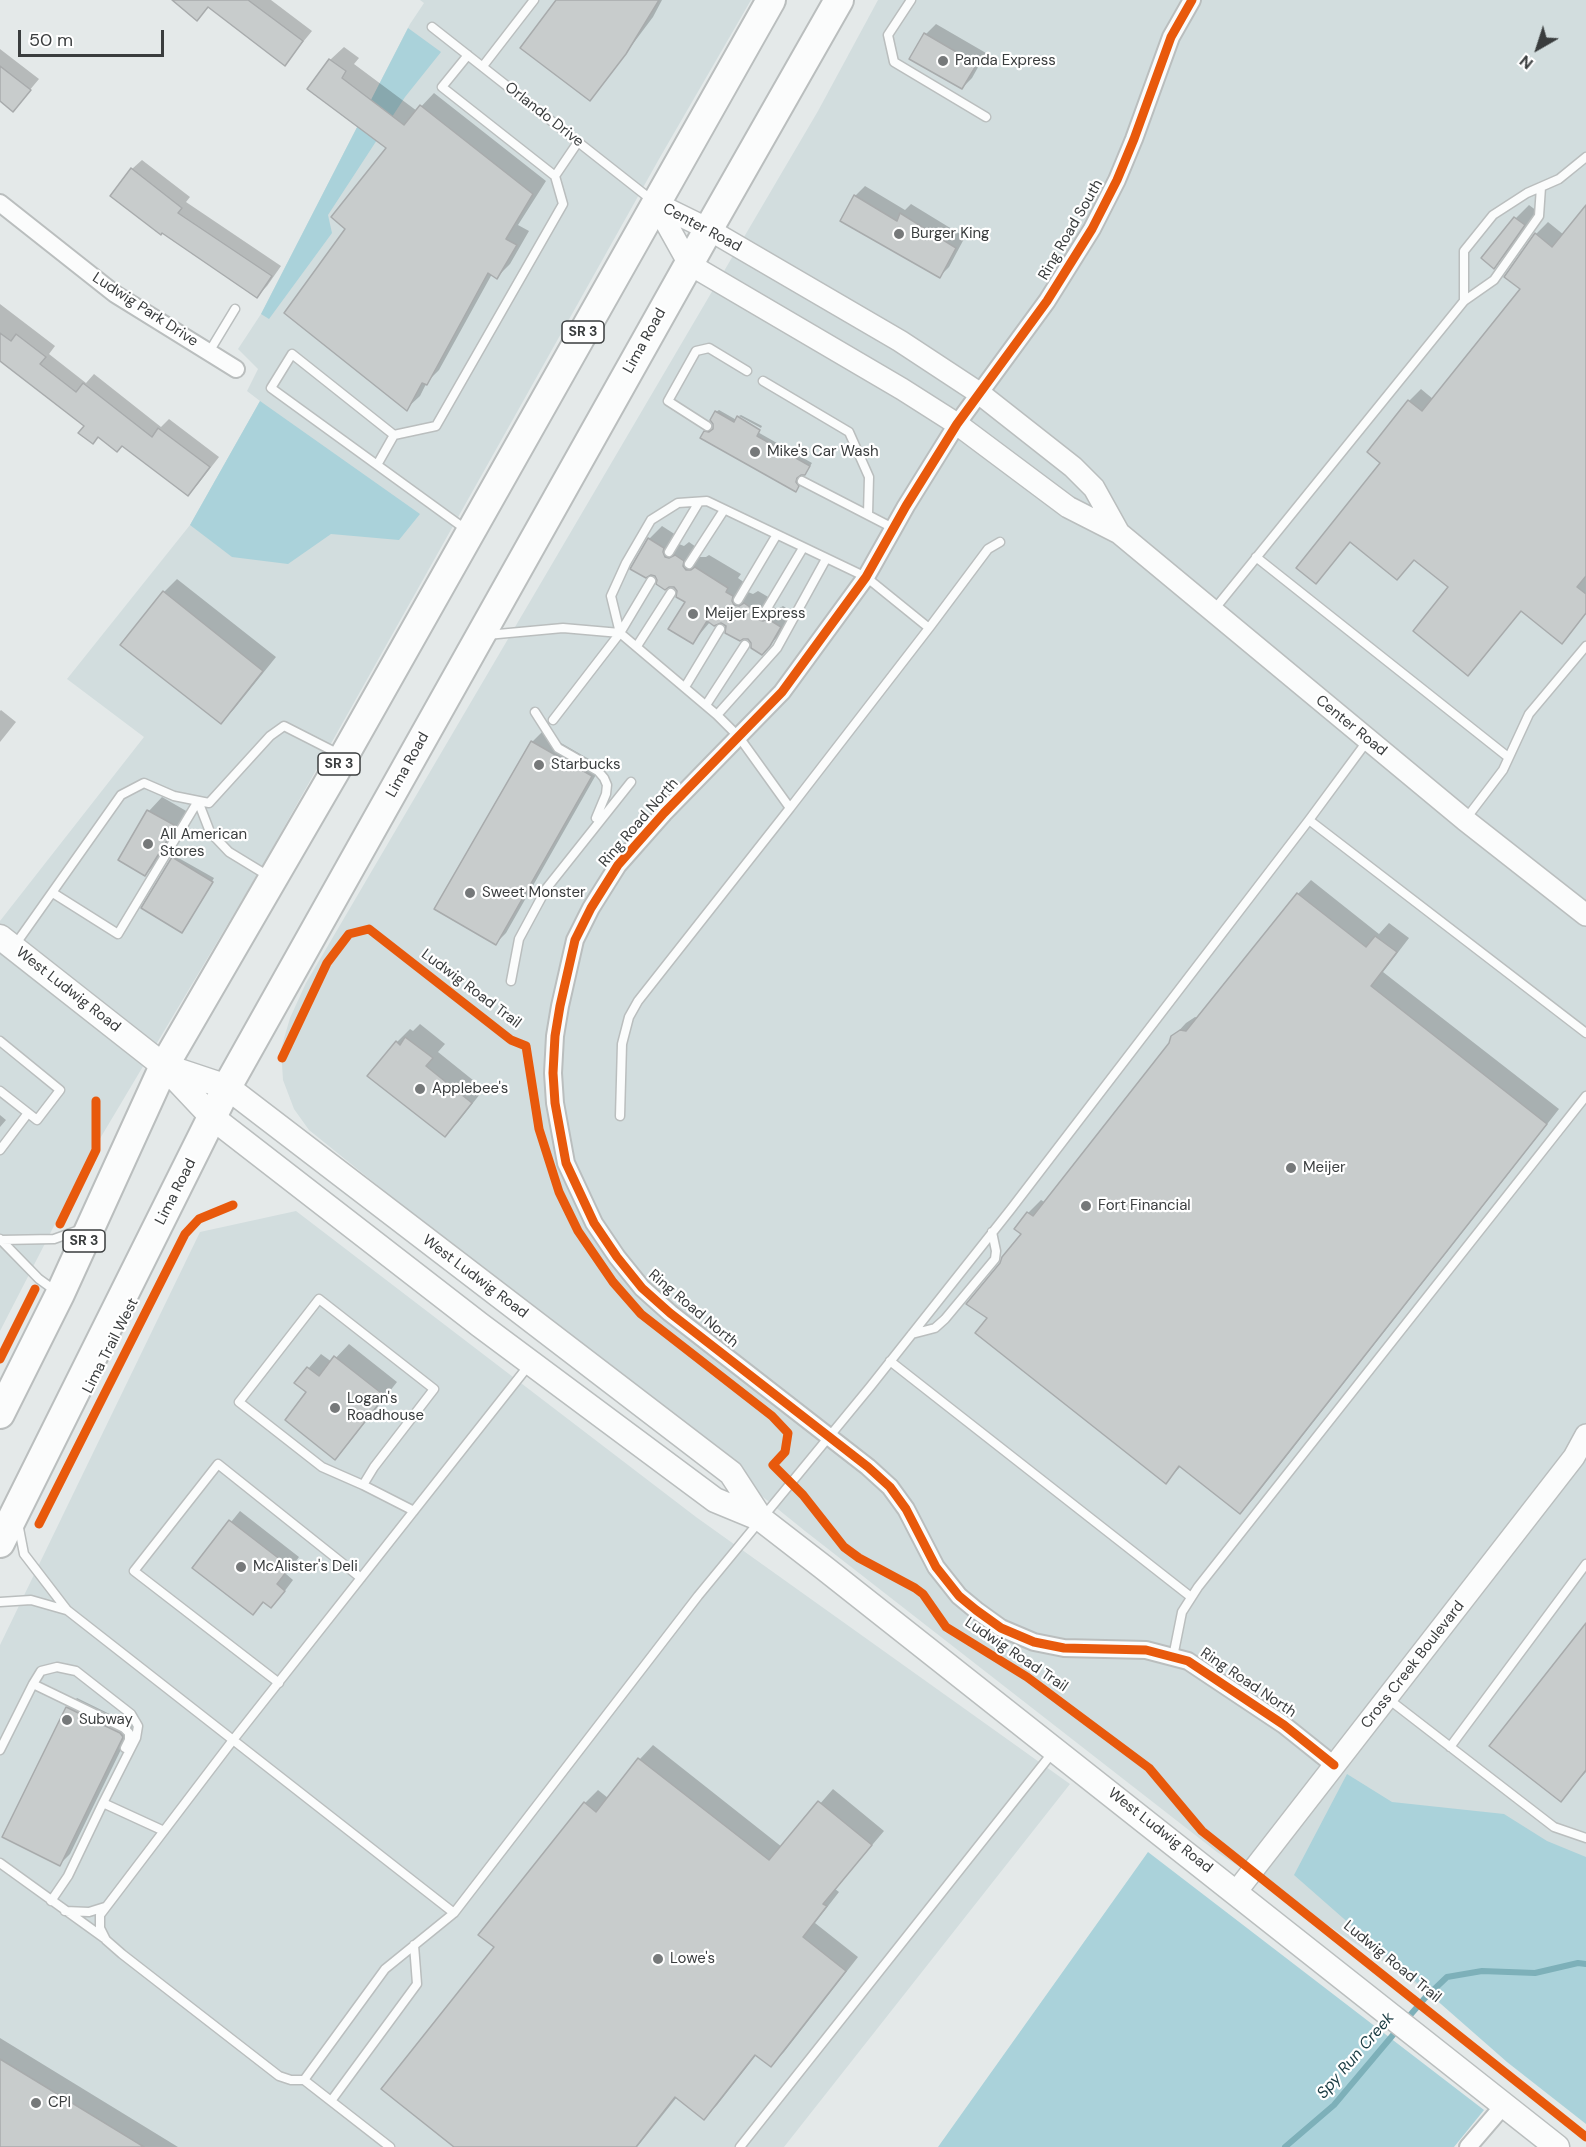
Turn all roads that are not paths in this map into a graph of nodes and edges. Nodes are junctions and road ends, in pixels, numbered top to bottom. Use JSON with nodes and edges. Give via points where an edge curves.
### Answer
{"nodes":[{"id":1,"x":534,"y":0,"type":"edge"},
{"id":2,"x":771,"y":0,"type":"edge"},
{"id":3,"x":839,"y":0,"type":"edge"},
{"id":4,"x":911,"y":0,"type":"edge"},
{"id":5,"x":1192,"y":0,"type":"edge"},
{"id":6,"x":432,"y":27,"type":"dead end"},
{"id":7,"x":468,"y":55,"type":"junction"},
{"id":8,"x":483,"y":66,"type":"junction"},
{"id":9,"x":986,"y":117,"type":"dead end"},
{"id":10,"x":578,"y":142,"type":"junction"},
{"id":11,"x":1586,"y":157,"type":"edge"},
{"id":12,"x":555,"y":176,"type":"junction"},
{"id":13,"x":1541,"y":187,"type":"junction"},
{"id":14,"x":0,"y":203,"type":"edge"},
{"id":15,"x":655,"y":203,"type":"junction"},
{"id":16,"x":708,"y":229,"type":"junction"},
{"id":17,"x":689,"y":264,"type":"junction"},
{"id":18,"x":1464,"y":301,"type":"junction"},
{"id":19,"x":235,"y":309,"type":"dead end"},
{"id":20,"x":209,"y":352,"type":"junction"},
{"id":21,"x":236,"y":369,"type":"dead end"},
{"id":22,"x":747,"y":371,"type":"dead end"},
{"id":23,"x":763,"y":381,"type":"dead end"},
{"id":24,"x":979,"y":393,"type":"junction"},
{"id":25,"x":957,"y":424,"type":"junction"},
{"id":26,"x":707,"y":426,"type":"dead end"},
{"id":27,"x":394,"y":435,"type":"junction"},
{"id":28,"x":377,"y":465,"type":"junction"},
{"id":29,"x":802,"y":481,"type":"dead end"},
{"id":30,"x":699,"y":502,"type":"junction"},
{"id":31,"x":724,"y":510,"type":"junction"},
{"id":32,"x":868,"y":514,"type":"junction"},
{"id":33,"x":893,"y":528,"type":"junction"},
{"id":34,"x":470,"y":533,"type":"junction"},
{"id":35,"x":1119,"y":533,"type":"junction"},
{"id":36,"x":776,"y":536,"type":"junction"},
{"id":37,"x":1000,"y":542,"type":"dead end"},
{"id":38,"x":803,"y":548,"type":"junction"},
{"id":39,"x":669,"y":552,"type":"dead end"},
{"id":40,"x":1256,"y":557,"type":"junction"},
{"id":41,"x":826,"y":559,"type":"junction"},
{"id":42,"x":689,"y":564,"type":"dead end"},
{"id":43,"x":866,"y":577,"type":"junction"},
{"id":44,"x":651,"y":581,"type":"dead end"},
{"id":45,"x":671,"y":593,"type":"dead end"},
{"id":46,"x":738,"y":600,"type":"dead end"},
{"id":47,"x":1212,"y":612,"type":"junction"},
{"id":48,"x":763,"y":615,"type":"dead end"},
{"id":49,"x":929,"y":628,"type":"junction"},
{"id":50,"x":720,"y":629,"type":"dead end"},
{"id":51,"x":620,"y":633,"type":"junction"},
{"id":52,"x":480,"y":636,"type":"junction"},
{"id":53,"x":745,"y":645,"type":"dead end"},
{"id":54,"x":637,"y":646,"type":"junction"},
{"id":55,"x":1586,"y":646,"type":"edge"},
{"id":56,"x":685,"y":687,"type":"junction"},
{"id":57,"x":706,"y":705,"type":"junction"},
{"id":58,"x":535,"y":712,"type":"dead end"},
{"id":59,"x":717,"y":715,"type":"junction"},
{"id":60,"x":553,"y":720,"type":"dead end"},
{"id":61,"x":739,"y":737,"type":"junction"},
{"id":62,"x":1368,"y":740,"type":"junction"},
{"id":63,"x":344,"y":756,"type":"junction"},
{"id":64,"x":1508,"y":757,"type":"junction"},
{"id":65,"x":631,"y":782,"type":"dead end"},
{"id":66,"x":198,"y":801,"type":"junction"},
{"id":67,"x":790,"y":808,"type":"junction"},
{"id":68,"x":1310,"y":820,"type":"junction"},
{"id":69,"x":1465,"y":820,"type":"junction"},
{"id":70,"x":585,"y":837,"type":"junction"},
{"id":71,"x":273,"y":879,"type":"junction"},
{"id":72,"x":53,"y":893,"type":"junction"},
{"id":73,"x":1586,"y":915,"type":"edge"},
{"id":74,"x":7,"y":942,"type":"edge"},
{"id":75,"x":511,"y":981,"type":"dead end"},
{"id":76,"x":1586,"y":1033,"type":"edge"},
{"id":77,"x":0,"y":1041,"type":"edge"},
{"id":78,"x":164,"y":1066,"type":"junction"},
{"id":79,"x":227,"y":1087,"type":"junction"},
{"id":80,"x":0,"y":1091,"type":"edge"},
{"id":81,"x":1586,"y":1096,"type":"edge"},
{"id":82,"x":28,"y":1113,"type":"junction"},
{"id":83,"x":620,"y":1116,"type":"dead end"},
{"id":84,"x":213,"y":1118,"type":"junction"},
{"id":85,"x":0,"y":1150,"type":"edge"},
{"id":86,"x":90,"y":1227,"type":"junction"},
{"id":87,"x":992,"y":1233,"type":"junction"},
{"id":88,"x":0,"y":1239,"type":"edge"},
{"id":89,"x":60,"y":1294,"type":"junction"},
{"id":90,"x":912,"y":1334,"type":"junction"},
{"id":91,"x":890,"y":1361,"type":"junction"},
{"id":92,"x":531,"y":1363,"type":"junction"},
{"id":93,"x":0,"y":1414,"type":"edge"},
{"id":94,"x":1586,"y":1435,"type":"edge"},
{"id":95,"x":828,"y":1437,"type":"junction"},
{"id":96,"x":363,"y":1485,"type":"junction"},
{"id":97,"x":414,"y":1511,"type":"junction"},
{"id":98,"x":15,"y":1512,"type":"junction"},
{"id":99,"x":761,"y":1519,"type":"junction"},
{"id":100,"x":0,"y":1543,"type":"edge"},
{"id":101,"x":1586,"y":1564,"type":"edge"},
{"id":102,"x":362,"y":1578,"type":"junction"},
{"id":103,"x":1191,"y":1598,"type":"junction"},
{"id":104,"x":0,"y":1602,"type":"edge"},
{"id":105,"x":67,"y":1610,"type":"junction"},
{"id":106,"x":1173,"y":1657,"type":"junction"},
{"id":107,"x":33,"y":1683,"type":"junction"},
{"id":108,"x":279,"y":1683,"type":"junction"},
{"id":109,"x":1387,"y":1698,"type":"junction"},
{"id":110,"x":233,"y":1740,"type":"junction"},
{"id":111,"x":1450,"y":1747,"type":"junction"},
{"id":112,"x":1055,"y":1749,"type":"junction"},
{"id":113,"x":0,"y":1750,"type":"edge"},
{"id":114,"x":1334,"y":1765,"type":"junction"},
{"id":115,"x":119,"y":1772,"type":"junction"},
{"id":116,"x":103,"y":1803,"type":"junction"},
{"id":117,"x":164,"y":1830,"type":"junction"},
{"id":118,"x":1586,"y":1838,"type":"edge"},
{"id":119,"x":0,"y":1863,"type":"edge"},
{"id":120,"x":1236,"y":1892,"type":"junction"},
{"id":121,"x":51,"y":1901,"type":"junction"},
{"id":122,"x":105,"y":1907,"type":"junction"},
{"id":123,"x":65,"y":1911,"type":"junction"},
{"id":124,"x":454,"y":1913,"type":"junction"},
{"id":125,"x":106,"y":1940,"type":"junction"},
{"id":126,"x":414,"y":1945,"type":"junction"},
{"id":127,"x":304,"y":2080,"type":"junction"},
{"id":128,"x":331,"y":2101,"type":"junction"},
{"id":129,"x":1504,"y":2105,"type":"junction"},
{"id":130,"x":390,"y":2147,"type":"edge"},
{"id":131,"x":740,"y":2147,"type":"edge"},
{"id":132,"x":1467,"y":2147,"type":"edge"},
{"id":133,"x":1557,"y":2147,"type":"edge"}],
"edges":[{"from":1,"to":8,"type":"lane"},
{"from":2,"to":15,"type":"highway","number":"SR 3"},
{"from":3,"to":16,"type":"highway","name":"Lima Road"},
{"from":4,"to":9,"type":"lane","via":[[888,35],[894,62]]},
{"from":5,"to":24,"type":"street","name":"Ring Road South","via":[[1171,37],[1130,149],[1092,229],[1047,301]]},
{"from":6,"to":7,"type":"lane","name":"Orlando Drive"},
{"from":7,"to":8,"type":"lane","name":"Orlando Drive"},
{"from":7,"to":12,"type":"lane","via":[[442,87]]},
{"from":8,"to":10,"type":"lane","name":"Orlando Drive"},
{"from":10,"to":12,"type":"lane"},
{"from":10,"to":15,"type":"lane","name":"Orlando Drive"},
{"from":11,"to":13,"type":"lane","via":[[1559,179]]},
{"from":12,"to":27,"type":"lane","via":[[563,204],[436,426]]},
{"from":13,"to":18,"type":"lane","via":[[1539,216],[1494,280]]},
{"from":13,"to":18,"type":"lane","via":[[1492,215],[1464,250]]},
{"from":14,"to":20,"type":"street","name":"Ludwig Park Drive","via":[[115,294]]},
{"from":15,"to":16,"type":"street","name":"Center Road"},
{"from":15,"to":17,"type":"street","name":"Center Road"},
{"from":15,"to":34,"type":"highway","number":"SR 3"},
{"from":16,"to":17,"type":"highway","name":"Lima Road"},
{"from":16,"to":24,"type":"street","name":"Center Road","via":[[900,341]]},
{"from":17,"to":25,"type":"street","name":"Center Road"},
{"from":17,"to":52,"type":"highway","name":"Lima Road"},
{"from":18,"to":40,"type":"lane"},
{"from":19,"to":20,"type":"lane"},
{"from":20,"to":21,"type":"street","name":"Ludwig Park Drive"},
{"from":22,"to":26,"type":"lane","via":[[708,348],[696,351],[668,402]]},
{"from":23,"to":32,"type":"lane","via":[[849,432],[869,477]]},
{"from":24,"to":25,"type":"street","name":"Ring Road South"},
{"from":24,"to":35,"type":"street","name":"Center Road","via":[[1094,488]]},
{"from":25,"to":33,"type":"street","name":"Ring Road North"},
{"from":25,"to":35,"type":"street","name":"Center Road","via":[[1068,507]]},
{"from":27,"to":28,"type":"lane"},
{"from":27,"to":28,"type":"lane","via":[[292,354],[272,388]]},
{"from":28,"to":34,"type":"lane"},
{"from":29,"to":32,"type":"lane"},
{"from":30,"to":31,"type":"lane","via":[[707,501]]},
{"from":30,"to":39,"type":"lane"},
{"from":30,"to":51,"type":"lane","via":[[678,503],[651,520],[611,597]]},
{"from":31,"to":36,"type":"lane"},
{"from":31,"to":42,"type":"lane"},
{"from":32,"to":33,"type":"lane"},
{"from":33,"to":43,"type":"street","name":"Ring Road North"},
{"from":34,"to":63,"type":"highway","number":"SR 3"},
{"from":35,"to":47,"type":"street","name":"Center Road"},
{"from":36,"to":38,"type":"lane"},
{"from":36,"to":46,"type":"lane"},
{"from":37,"to":49,"type":"lane","via":[[988,549]]},
{"from":38,"to":41,"type":"lane"},
{"from":38,"to":48,"type":"lane"},
{"from":40,"to":47,"type":"lane"},
{"from":40,"to":64,"type":"lane"},
{"from":41,"to":43,"type":"lane"},
{"from":41,"to":59,"type":"lane","via":[[777,648]]},
{"from":43,"to":49,"type":"lane"},
{"from":43,"to":61,"type":"street","name":"Ring Road North","via":[[782,692]]},
{"from":44,"to":51,"type":"lane"},
{"from":45,"to":54,"type":"lane"},
{"from":47,"to":62,"type":"street","name":"Center Road"},
{"from":49,"to":67,"type":"lane"},
{"from":50,"to":56,"type":"lane"},
{"from":51,"to":52,"type":"lane","via":[[563,628]]},
{"from":51,"to":54,"type":"lane"},
{"from":51,"to":60,"type":"lane"},
{"from":52,"to":79,"type":"highway","name":"Lima Road"},
{"from":53,"to":57,"type":"lane"},
{"from":54,"to":56,"type":"lane"},
{"from":55,"to":64,"type":"lane","via":[[1529,714]]},
{"from":56,"to":57,"type":"lane"},
{"from":57,"to":59,"type":"lane"},
{"from":58,"to":70,"type":"lane","via":[[558,748],[598,771],[607,785]]},
{"from":59,"to":61,"type":"lane"},
{"from":61,"to":67,"type":"lane"},
{"from":61,"to":95,"type":"street","name":"Ring Road North","via":[[618,865],[591,908],[575,940],[560,1006],[553,1073],[555,1103],[566,1162],[594,1223],[642,1288]]},
{"from":62,"to":68,"type":"lane"},
{"from":62,"to":69,"type":"street","name":"Center Road"},
{"from":63,"to":66,"type":"lane","via":[[284,726],[270,736],[209,803]]},
{"from":63,"to":71,"type":"highway","number":"SR 3"},
{"from":64,"to":69,"type":"lane","via":[[1503,770]]},
{"from":65,"to":70,"type":"lane"},
{"from":66,"to":71,"type":"lane","via":[[210,832],[229,852]]},
{"from":66,"to":72,"type":"lane","via":[[144,783],[121,795]]},
{"from":66,"to":72,"type":"lane","via":[[118,934]]},
{"from":67,"to":83,"type":"lane","via":[[633,1009],[622,1044]]},
{"from":68,"to":76,"type":"lane"},
{"from":68,"to":87,"type":"lane"},
{"from":69,"to":73,"type":"street","name":"Center Road"},
{"from":70,"to":75,"type":"lane","via":[[546,889],[519,939]]},
{"from":71,"to":78,"type":"highway","number":"SR 3"},
{"from":72,"to":74,"type":"lane"},
{"from":74,"to":78,"type":"main road","name":"West Ludwig Road"},
{"from":77,"to":82,"type":"lane","via":[[60,1090],[37,1120]]},
{"from":78,"to":79,"type":"main road","name":"West Ludwig Road"},
{"from":78,"to":84,"type":"main road","name":"West Ludwig Road"},
{"from":78,"to":86,"type":"highway","number":"SR 3"},
{"from":79,"to":84,"type":"highway","name":"Lima Road"},
{"from":79,"to":99,"type":"main road","name":"West Ludwig Road","via":[[731,1473]]},
{"from":80,"to":82,"type":"lane"},
{"from":81,"to":103,"type":"lane"},
{"from":82,"to":85,"type":"lane"},
{"from":84,"to":92,"type":"main road","name":"West Ludwig Road"},
{"from":84,"to":98,"type":"highway","name":"Lima Road"},
{"from":86,"to":88,"type":"lane","via":[[54,1239]]},
{"from":86,"to":89,"type":"highway","number":"SR 3"},
{"from":87,"to":90,"type":"lane"},
{"from":87,"to":90,"type":"lane","via":[[995,1259],[945,1319],[935,1328]]},
{"from":88,"to":89,"type":"lane","via":[[39,1279]]},
{"from":89,"to":93,"type":"highway","number":"SR 3"},
{"from":90,"to":91,"type":"lane"},
{"from":91,"to":95,"type":"lane"},
{"from":91,"to":103,"type":"lane"},
{"from":92,"to":97,"type":"lane"},
{"from":92,"to":99,"type":"main road","name":"West Ludwig Road","via":[[715,1500]]},
{"from":94,"to":109,"type":"street","name":"Cross Creek Boulevard","via":[[1574,1457]]},
{"from":95,"to":99,"type":"lane"},
{"from":95,"to":106,"type":"street","name":"Ring Road North","via":[[890,1487],[936,1567],[959,1596],[1001,1628],[1025,1640],[1064,1648],[1146,1650]]},
{"from":96,"to":96,"type":"lane","via":[[434,1389],[319,1299],[239,1402],[322,1467]]},
{"from":96,"to":97,"type":"lane"},
{"from":97,"to":102,"type":"lane"},
{"from":98,"to":100,"type":"highway","name":"Lima Road"},
{"from":98,"to":105,"type":"lane","via":[[24,1554]]},
{"from":99,"to":112,"type":"main road","name":"West Ludwig Road"},
{"from":99,"to":124,"type":"lane"},
{"from":101,"to":111,"type":"lane"},
{"from":102,"to":108,"type":"lane"},
{"from":102,"to":108,"type":"lane","via":[[218,1464],[134,1570]]},
{"from":103,"to":106,"type":"lane","via":[[1182,1612]]},
{"from":104,"to":105,"type":"lane","via":[[31,1600]]},
{"from":105,"to":110,"type":"lane"},
{"from":106,"to":114,"type":"street","name":"Ring Road North","via":[[1188,1661],[1234,1690]]},
{"from":107,"to":113,"type":"lane"},
{"from":107,"to":115,"type":"lane","via":[[129,1733]]},
{"from":107,"to":115,"type":"lane","via":[[41,1671],[57,1667],[76,1671],[131,1714],[138,1726],[136,1738]]},
{"from":108,"to":110,"type":"lane"},
{"from":109,"to":111,"type":"lane"},
{"from":109,"to":114,"type":"street","name":"Cross Creek Boulevard"},
{"from":110,"to":117,"type":"lane"},
{"from":110,"to":124,"type":"lane"},
{"from":111,"to":118,"type":"lane","via":[[1554,1827]]},
{"from":112,"to":120,"type":"main road","name":"West Ludwig Road"},
{"from":112,"to":131,"type":"lane"},
{"from":114,"to":120,"type":"street","name":"Cross Creek Boulevard"},
{"from":115,"to":116,"type":"lane"},
{"from":116,"to":117,"type":"lane"},
{"from":116,"to":121,"type":"lane","via":[[68,1876]]},
{"from":117,"to":122,"type":"lane"},
{"from":119,"to":121,"type":"lane"},
{"from":120,"to":129,"type":"main road","name":"West Ludwig Road"},
{"from":121,"to":123,"type":"lane"},
{"from":122,"to":123,"type":"lane","via":[[89,1912]]},
{"from":122,"to":125,"type":"lane","via":[[100,1915],[100,1928]]},
{"from":123,"to":125,"type":"lane"},
{"from":124,"to":126,"type":"lane"},
{"from":125,"to":127,"type":"lane","via":[[279,2076]]},
{"from":126,"to":127,"type":"lane","via":[[385,1969]]},
{"from":126,"to":128,"type":"lane","via":[[417,1984]]},
{"from":127,"to":128,"type":"lane"},
{"from":128,"to":130,"type":"lane"},
{"from":129,"to":132,"type":"street"},
{"from":129,"to":133,"type":"main road","name":"West Ludwig Road"}]}
